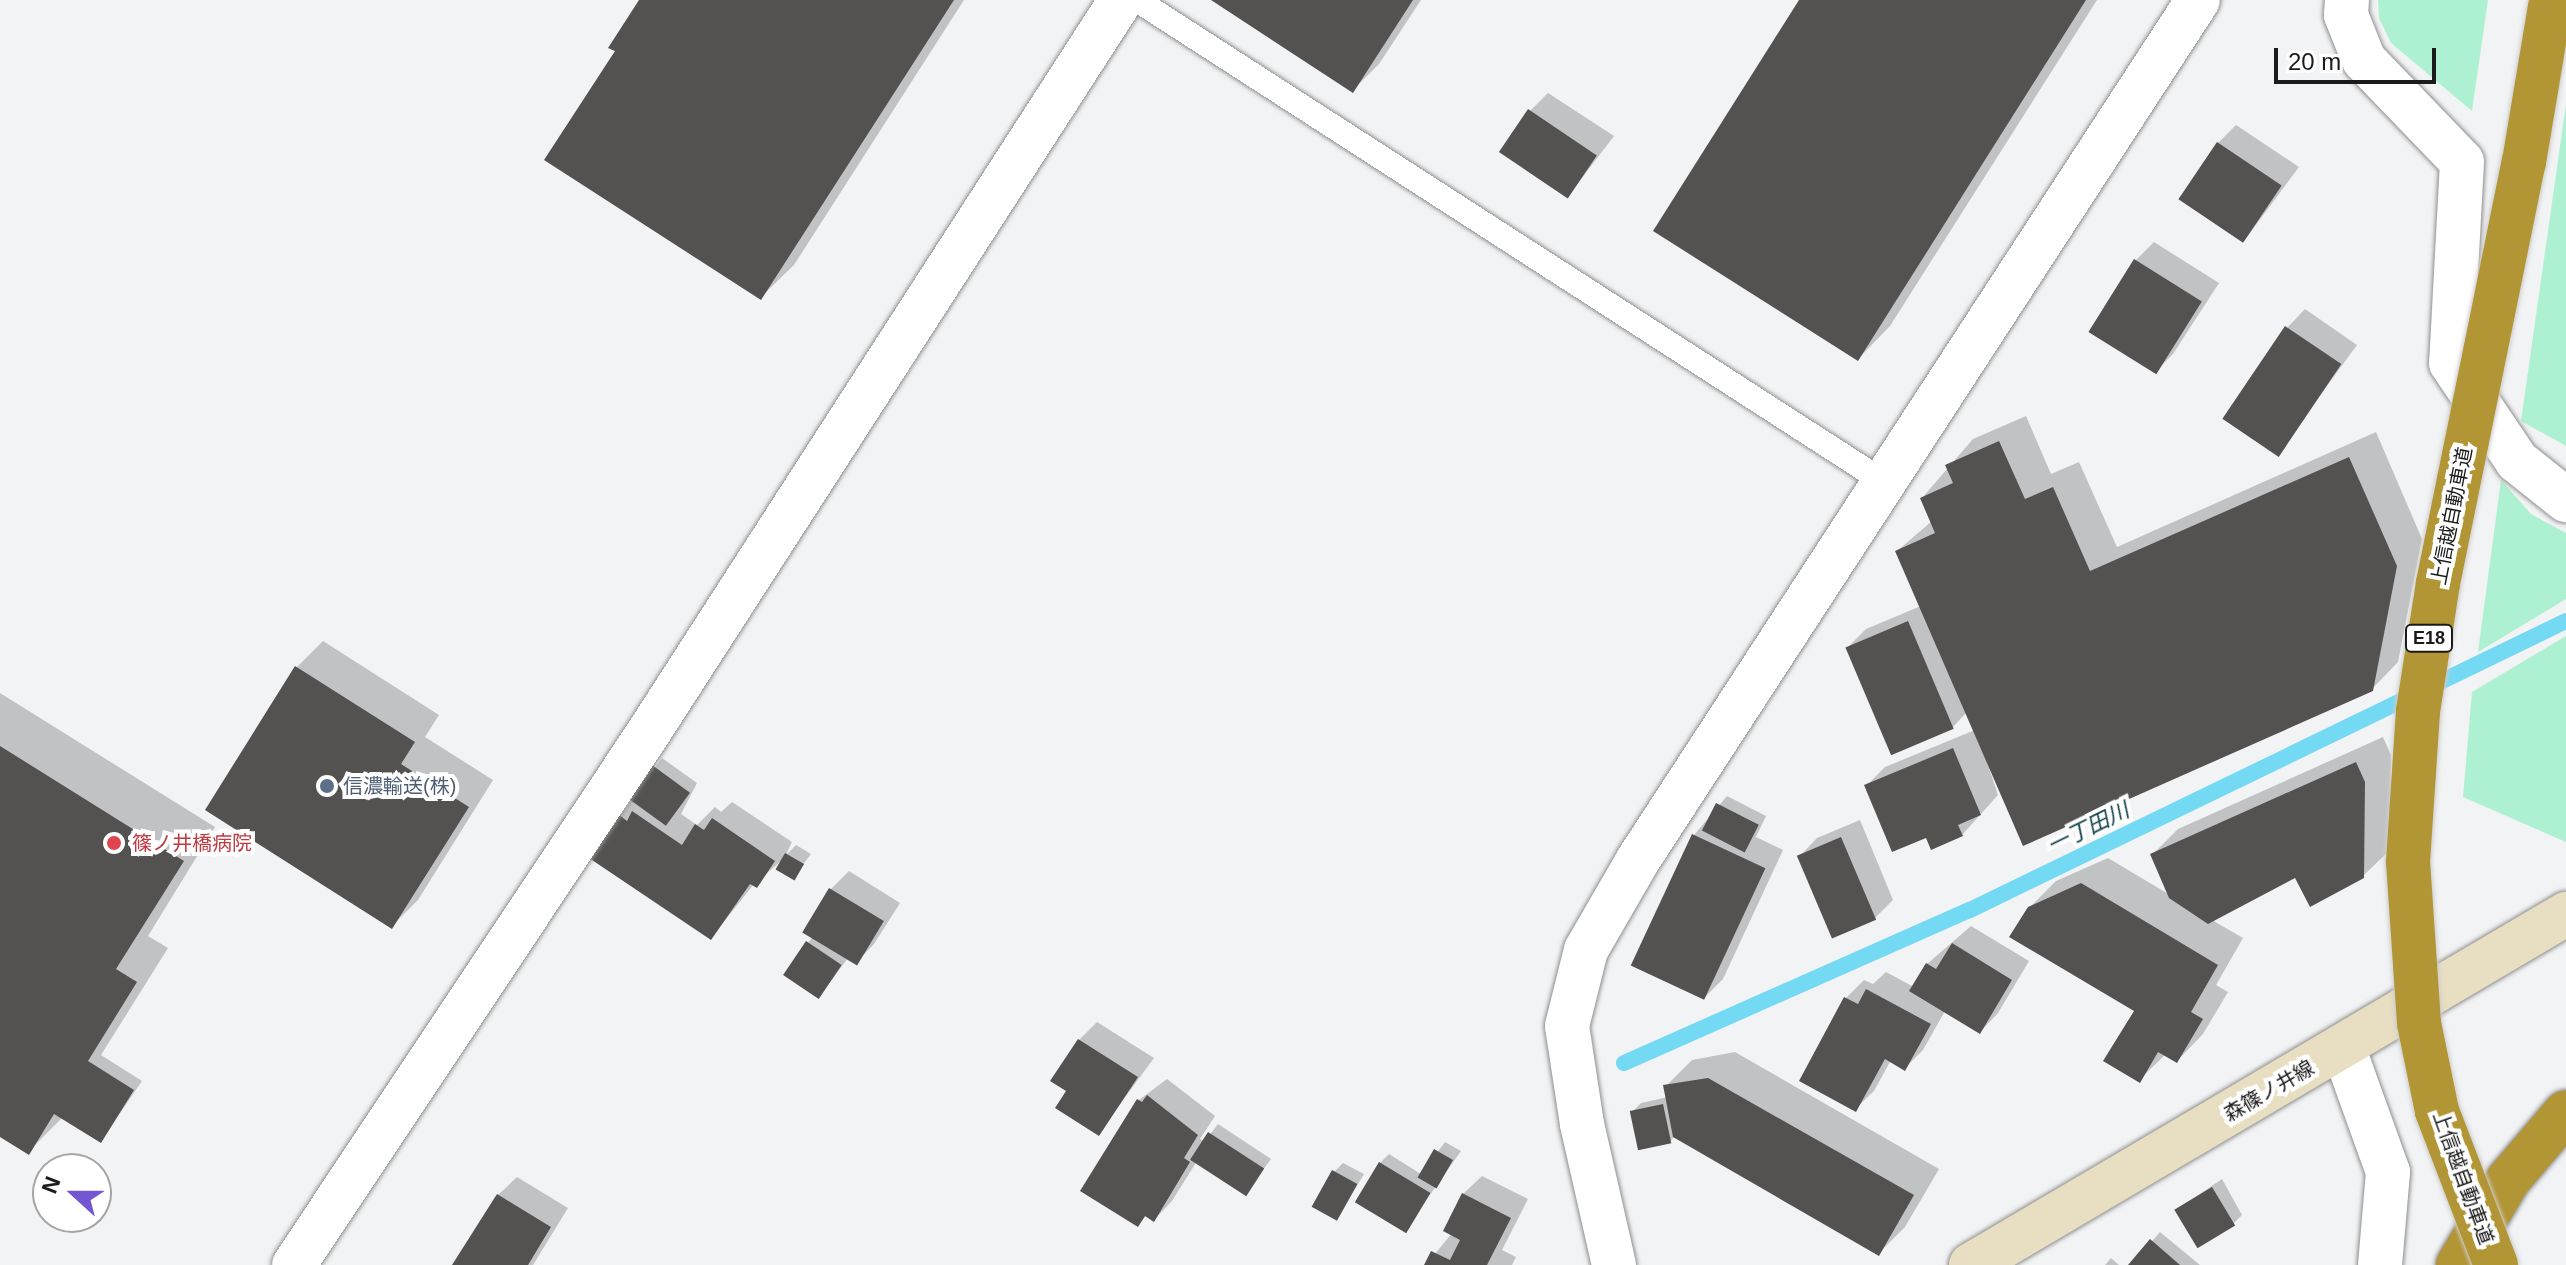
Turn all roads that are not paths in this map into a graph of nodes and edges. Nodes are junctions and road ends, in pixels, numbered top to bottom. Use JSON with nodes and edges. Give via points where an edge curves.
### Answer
{"nodes":[{"id":1,"x":1121,"y":0,"type":"edge"},
{"id":2,"x":1137,"y":0,"type":"edge"},
{"id":3,"x":2198,"y":0,"type":"edge"},
{"id":4,"x":2347,"y":0,"type":"edge"},
{"id":5,"x":2550,"y":4,"type":"edge"},
{"id":6,"x":1884,"y":482,"type":"junction"},
{"id":7,"x":2566,"y":500,"type":"edge"},
{"id":8,"x":2566,"y":914,"type":"edge"},
{"id":9,"x":2343,"y":1047,"type":"junction"},
{"id":10,"x":2566,"y":1112,"type":"edge"},
{"id":11,"x":1987,"y":1262,"type":"edge"},
{"id":12,"x":294,"y":1265,"type":"edge"},
{"id":13,"x":1614,"y":1265,"type":"edge"},
{"id":14,"x":2380,"y":1265,"type":"edge"},
{"id":15,"x":2458,"y":1265,"type":"edge"},
{"id":16,"x":2496,"y":1265,"type":"edge"}],
"edges":[{"from":1,"to":12,"type":"street","via":[[645,738]]},
{"from":2,"to":6,"type":"lane"},
{"from":3,"to":6,"type":"street"},
{"from":4,"to":7,"type":"street","via":[[2346,15],[2364,60],[2462,162],[2451,363],[2517,461]]},
{"from":5,"to":16,"type":"highway","name":"上信越自動車道","number":"E18","bridge":true,"via":[[2438,583],[2418,711],[2408,862],[2419,1023],[2437,1111]]},
{"from":6,"to":13,"type":"street","via":[[1638,860],[1586,950],[1567,1026],[1582,1124]]},
{"from":8,"to":9,"type":"main road","name":"森篠ノ井線"},
{"from":9,"to":11,"type":"main road","name":"森篠ノ井線"},
{"from":9,"to":14,"type":"street","via":[[2388,1172]]},
{"from":10,"to":15,"type":"highway","via":[[2508,1180]]}]}
